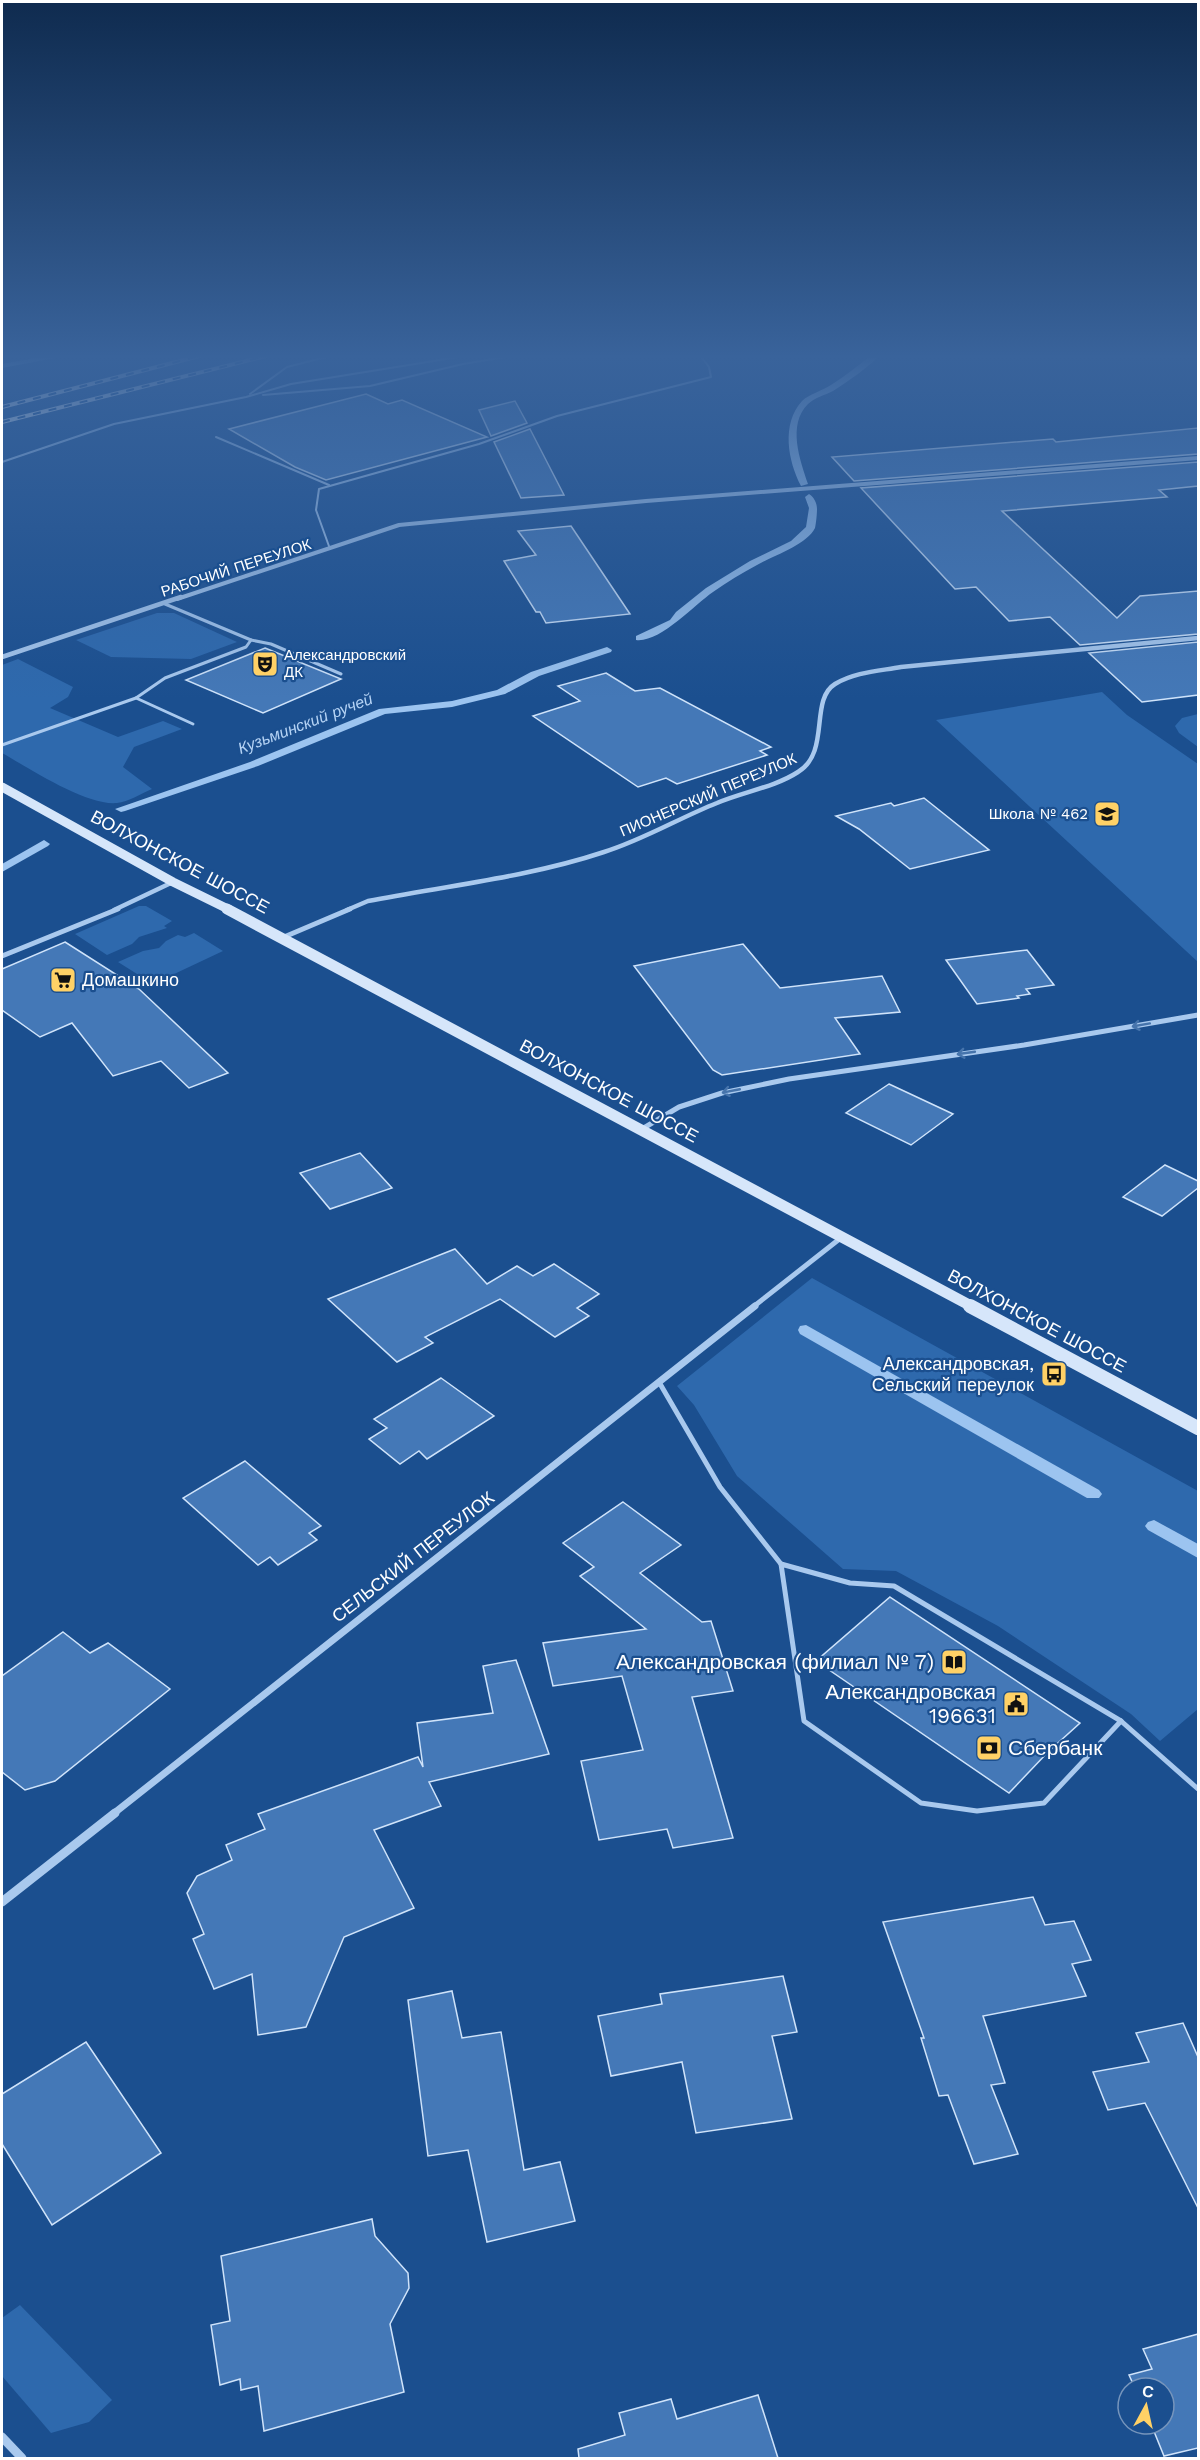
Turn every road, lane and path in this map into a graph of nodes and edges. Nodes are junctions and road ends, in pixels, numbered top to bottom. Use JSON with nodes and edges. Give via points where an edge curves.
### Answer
{"nodes":[{"id":1,"x":291,"y":469,"type":"edge"},
{"id":2,"x":388,"y":469,"type":"edge"},
{"id":3,"x":1059,"y":469,"type":"edge"},
{"id":4,"x":329,"y":485,"type":"junction"},
{"id":5,"x":330,"y":549,"type":"junction"},
{"id":6,"x":165,"y":604,"type":"junction"},
{"id":7,"x":1198,"y":638,"type":"edge"},
{"id":8,"x":251,"y":640,"type":"junction"},
{"id":9,"x":2,"y":657,"type":"edge"},
{"id":10,"x":341,"y":674,"type":"dead end"},
{"id":11,"x":136,"y":698,"type":"junction"},
{"id":12,"x":193,"y":724,"type":"dead end"},
{"id":13,"x":2,"y":745,"type":"edge"},
{"id":14,"x":2,"y":787,"type":"edge"},
{"id":15,"x":173,"y":882,"type":"junction"},
{"id":16,"x":284,"y":937,"type":"junction"},
{"id":17,"x":2,"y":956,"type":"edge"},
{"id":18,"x":1198,"y":1015,"type":"edge"},
{"id":19,"x":642,"y":1129,"type":"junction"},
{"id":20,"x":843,"y":1237,"type":"junction"},
{"id":21,"x":659,"y":1382,"type":"junction"},
{"id":22,"x":1198,"y":1428,"type":"edge"},
{"id":23,"x":781,"y":1564,"type":"junction"},
{"id":24,"x":1121,"y":1721,"type":"junction"},
{"id":25,"x":1198,"y":1789,"type":"edge"},
{"id":26,"x":2,"y":1902,"type":"edge"},
{"id":27,"x":2,"y":2437,"type":"edge"},
{"id":28,"x":22,"y":2458,"type":"edge"}],
"edges":[{"from":1,"to":4,"type":"lane"},
{"from":2,"to":4,"type":"lane"},
{"from":3,"to":5,"type":"street","name":"РАБОЧИЙ ПЕРЕУЛОК","via":[[421,522],[399,525]]},
{"from":4,"to":5,"type":"lane","via":[[319,489],[316,510]]},
{"from":5,"to":6,"type":"street","name":"РАБОЧИЙ ПЕРЕУЛОК"},
{"from":6,"to":8,"type":"lane"},
{"from":6,"to":9,"type":"street","name":"РАБОЧИЙ ПЕРЕУЛОК"},
{"from":7,"to":16,"type":"street","name":"ПИОНЕРСКИЙ ПЕРЕУЛОК","via":[[857,674],[833,685],[825,698],[816,750],[811,762],[797,773],[716,803],[606,852],[555,866],[368,901]]},
{"from":8,"to":10,"type":"lane","via":[[271,644]]},
{"from":8,"to":11,"type":"lane","via":[[246,647],[165,678]]},
{"from":11,"to":12,"type":"lane"},
{"from":11,"to":13,"type":"lane"},
{"from":14,"to":15,"type":"main road","name":"ВОЛХОНСКОЕ ШОССЕ"},
{"from":15,"to":16,"type":"main road","name":"ВОЛХОНСКОЕ ШОССЕ"},
{"from":15,"to":17,"type":"street"},
{"from":16,"to":19,"type":"main road","name":"ВОЛХОНСКОЕ ШОССЕ"},
{"from":18,"to":19,"type":"street","one_way":true,"via":[[789,1079],[710,1095],[679,1107]]},
{"from":19,"to":20,"type":"main road","name":"ВОЛХОНСКОЕ ШОССЕ"},
{"from":20,"to":21,"type":"street","name":"СЕЛЬСКИЙ ПЕРЕУЛОК"},
{"from":20,"to":22,"type":"main road","name":"ВОЛХОНСКОЕ ШОССЕ"},
{"from":21,"to":23,"type":"lane","via":[[720,1487]]},
{"from":21,"to":26,"type":"street","name":"СЕЛЬСКИЙ ПЕРЕУЛОК"},
{"from":23,"to":24,"type":"lane","via":[[850,1583],[894,1586]]},
{"from":23,"to":24,"type":"lane","via":[[804,1721],[921,1803],[977,1810],[1044,1803]]},
{"from":24,"to":25,"type":"lane"},
{"from":27,"to":28,"type":"street"}]}
